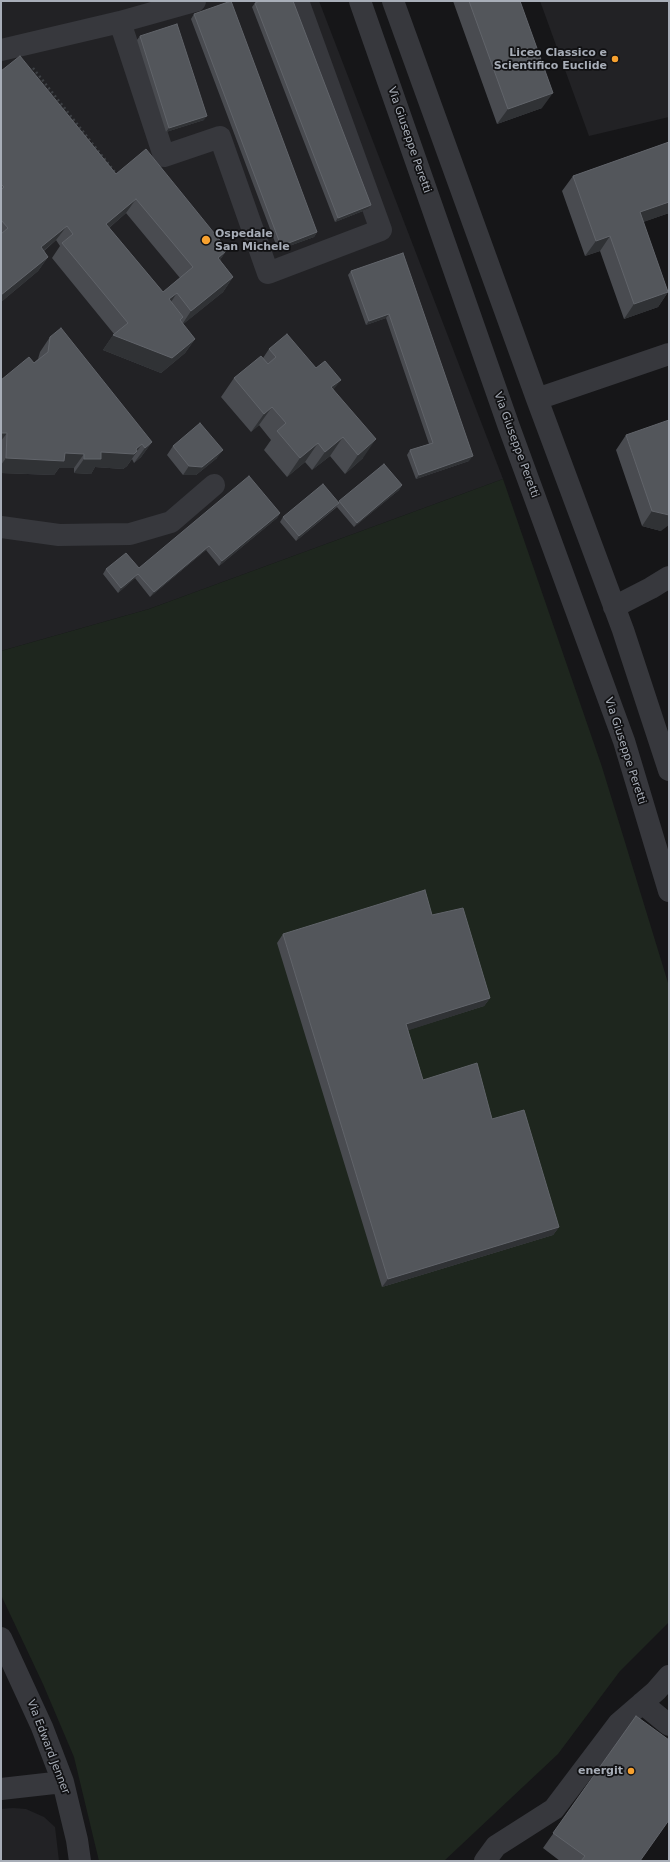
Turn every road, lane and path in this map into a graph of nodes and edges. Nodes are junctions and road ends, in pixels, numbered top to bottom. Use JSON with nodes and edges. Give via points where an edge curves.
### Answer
{"nodes":[{"id":1,"x":195,"y":1,"type":"edge"},
{"id":2,"x":298,"y":1,"type":"edge"},
{"id":3,"x":360,"y":1,"type":"edge"},
{"id":4,"x":393,"y":1,"type":"edge"},
{"id":5,"x":120,"y":22,"type":"junction"},
{"id":6,"x":1,"y":50,"type":"edge"},
{"id":7,"x":32,"y":67,"type":"dead end"},
{"id":8,"x":119,"y":178,"type":"edge"},
{"id":9,"x":669,"y":354,"type":"edge"},
{"id":10,"x":537,"y":399,"type":"junction"},
{"id":11,"x":214,"y":485,"type":"dead end"},
{"id":12,"x":1,"y":527,"type":"edge"},
{"id":13,"x":669,"y":577,"type":"edge"},
{"id":14,"x":614,"y":607,"type":"junction"},
{"id":15,"x":669,"y":770,"type":"edge"},
{"id":16,"x":669,"y":891,"type":"edge"},
{"id":17,"x":1,"y":1638,"type":"edge"},
{"id":18,"x":669,"y":1676,"type":"edge"},
{"id":19,"x":642,"y":1703,"type":"junction"},
{"id":20,"x":669,"y":1725,"type":"edge"},
{"id":21,"x":63,"y":1782,"type":"junction"},
{"id":22,"x":1,"y":1789,"type":"edge"},
{"id":23,"x":80,"y":1861,"type":"edge"},
{"id":24,"x":485,"y":1861,"type":"edge"}],
"edges":[{"from":1,"to":5,"type":"street"},
{"from":2,"to":5,"type":"street","via":[[381,230],[268,273],[220,137],[164,156]]},
{"from":3,"to":16,"type":"street","name":"Via Giuseppe Peretti","via":[[509,427],[624,741]]},
{"from":4,"to":10,"type":"street"},
{"from":5,"to":6,"type":"street"},
{"from":7,"to":8,"type":"path"},
{"from":9,"to":10,"type":"street"},
{"from":10,"to":14,"type":"street"},
{"from":11,"to":12,"type":"street","via":[[171,522],[130,534],[59,535]]},
{"from":13,"to":14,"type":"street"},
{"from":14,"to":15,"type":"street"},
{"from":17,"to":21,"type":"street","name":"Via Edward Jenner","via":[[42,1727]]},
{"from":18,"to":19,"type":"street"},
{"from":19,"to":20,"type":"street"},
{"from":19,"to":24,"type":"street","via":[[619,1723],[554,1809],[496,1846]]},
{"from":21,"to":22,"type":"street"},
{"from":21,"to":23,"type":"street","name":"Via Edward Jenner"}]}
